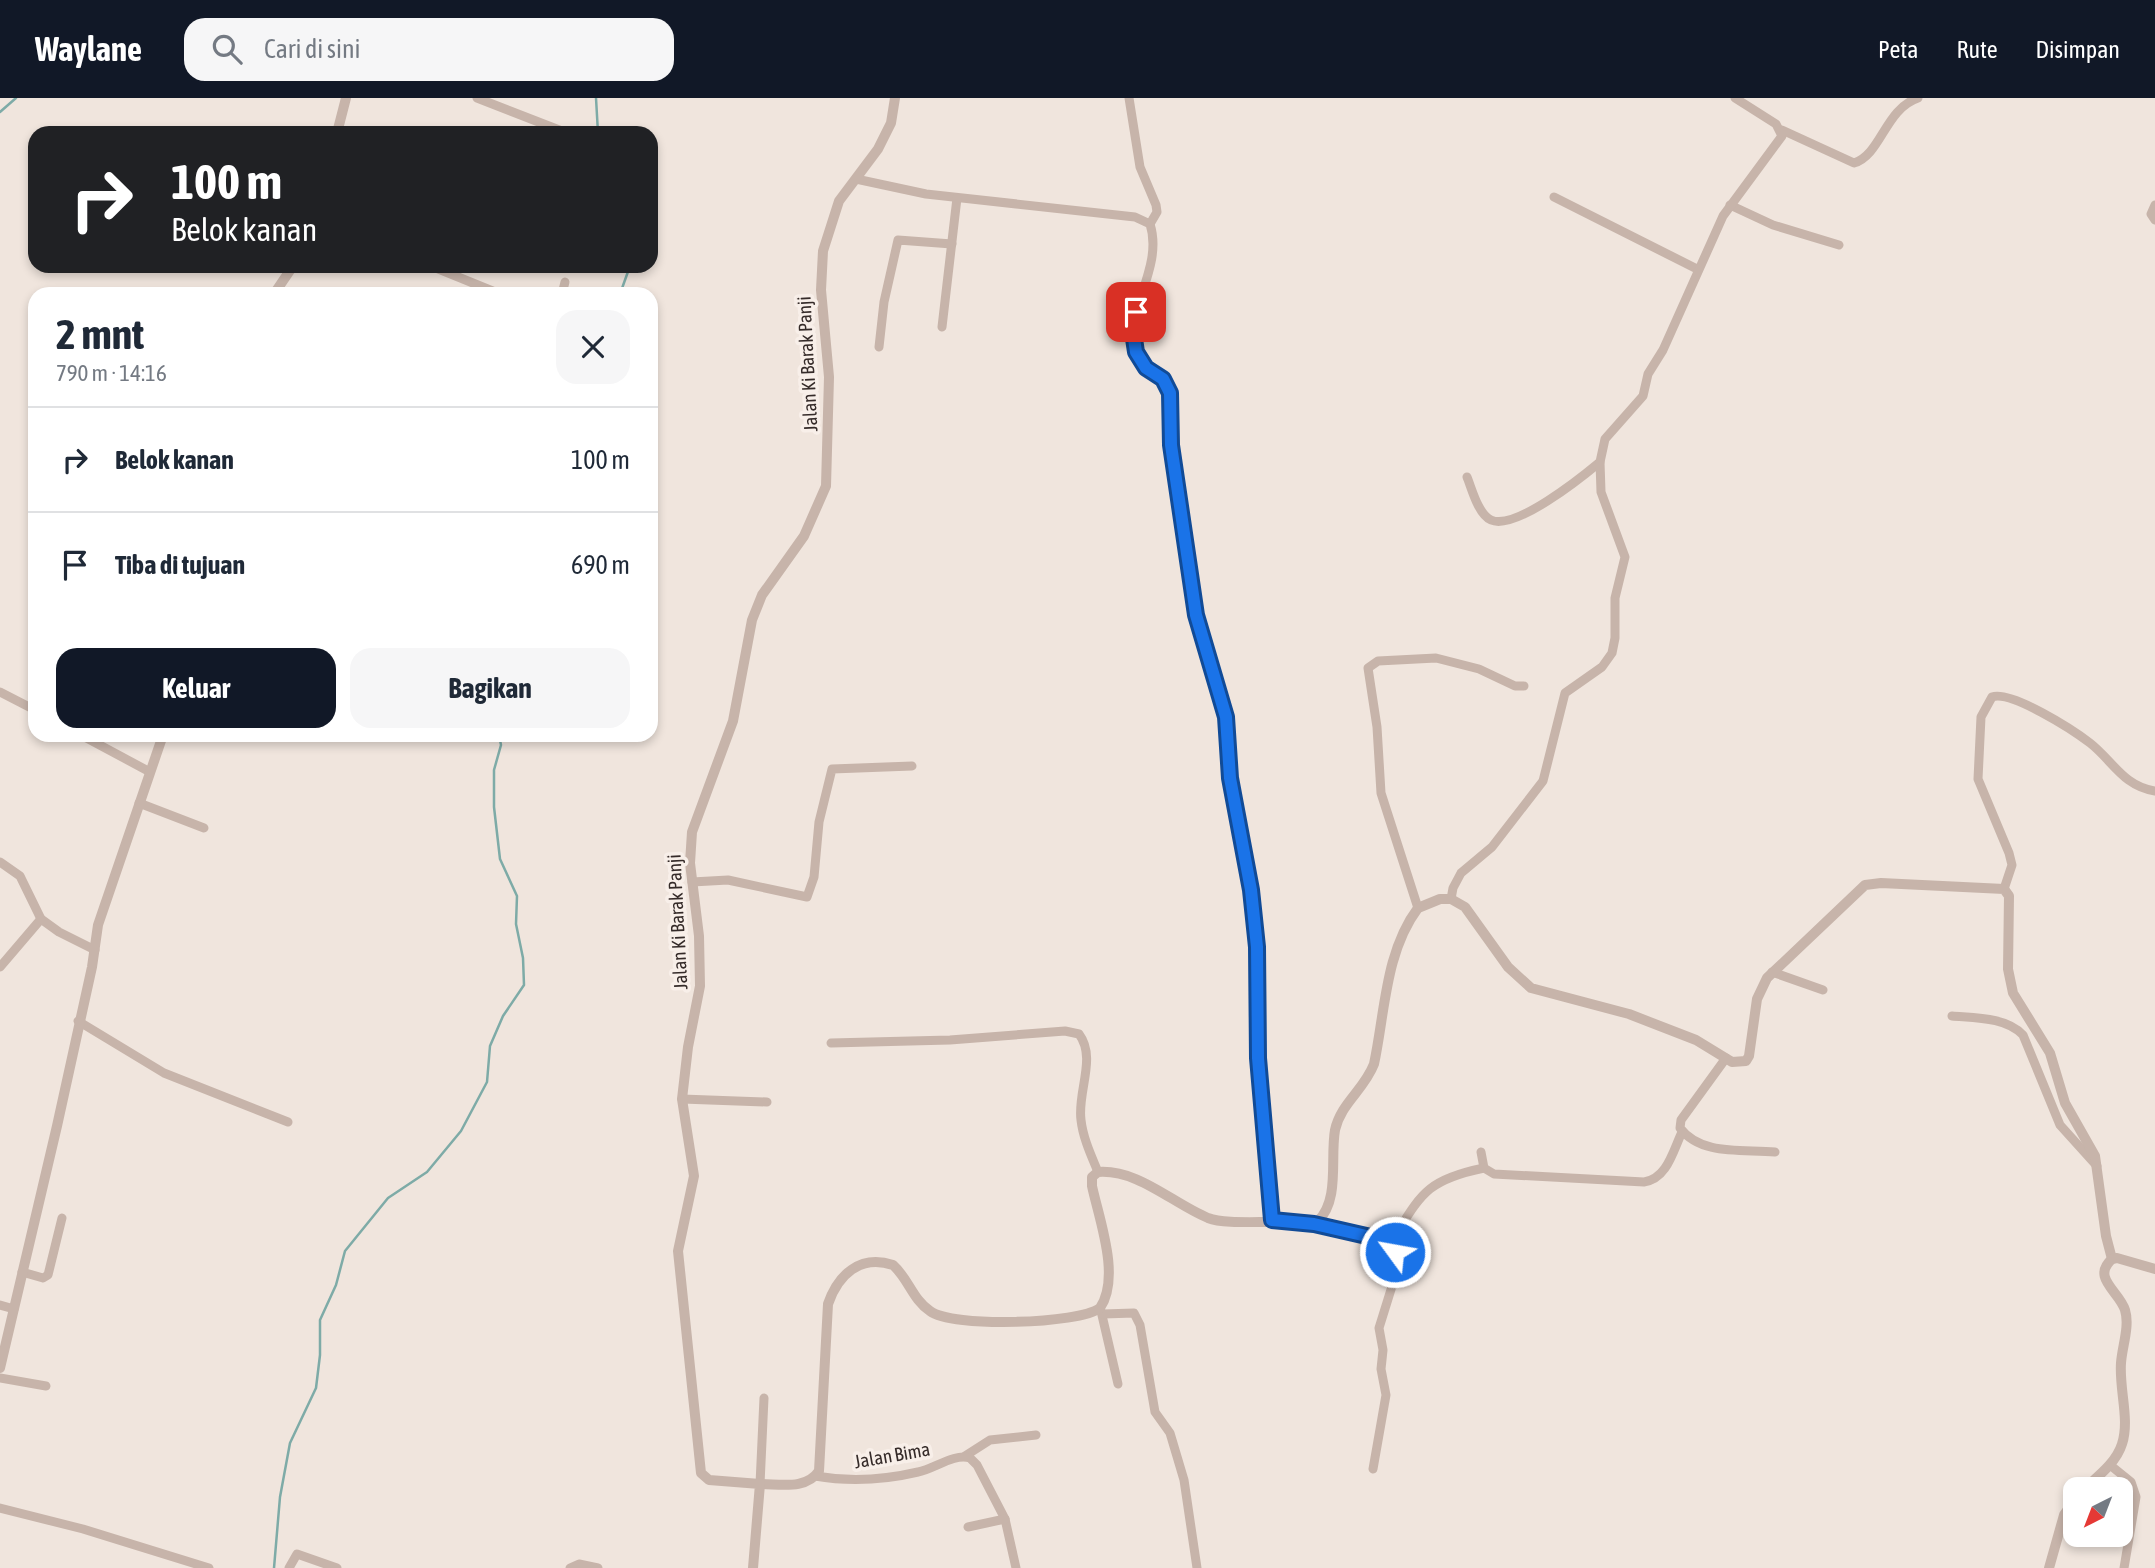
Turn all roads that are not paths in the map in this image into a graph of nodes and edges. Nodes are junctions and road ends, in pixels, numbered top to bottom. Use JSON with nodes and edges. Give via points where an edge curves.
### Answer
{"nodes":[{"id":1,"x":346,"y":98,"type":"edge"},
{"id":2,"x":478,"y":98,"type":"edge"},
{"id":3,"x":895,"y":98,"type":"edge"},
{"id":4,"x":1129,"y":98,"type":"edge"},
{"id":5,"x":1735,"y":98,"type":"edge"},
{"id":6,"x":1918,"y":98,"type":"edge"},
{"id":7,"x":339,"y":126,"type":"edge"},
{"id":8,"x":549,"y":126,"type":"edge"},
{"id":9,"x":1782,"y":130,"type":"junction"},
{"id":10,"x":856,"y":179,"type":"junction"},
{"id":11,"x":1554,"y":197,"type":"dead end"},
{"id":12,"x":957,"y":198,"type":"junction"},
{"id":13,"x":1730,"y":205,"type":"junction"},
{"id":14,"x":2155,"y":205,"type":"edge"},
{"id":15,"x":2155,"y":220,"type":"edge"},
{"id":16,"x":1150,"y":224,"type":"junction"},
{"id":17,"x":952,"y":244,"type":"junction"},
{"id":18,"x":1839,"y":244,"type":"dead end"},
{"id":19,"x":1697,"y":270,"type":"junction"},
{"id":20,"x":448,"y":273,"type":"edge"},
{"id":21,"x":565,"y":282,"type":"dead end"},
{"id":22,"x":483,"y":287,"type":"edge"},
{"id":23,"x":564,"y":287,"type":"edge"},
{"id":24,"x":942,"y":327,"type":"dead end"},
{"id":25,"x":879,"y":348,"type":"dead end"},
{"id":26,"x":1600,"y":461,"type":"junction"},
{"id":27,"x":1467,"y":477,"type":"dead end"},
{"id":28,"x":1524,"y":686,"type":"dead end"},
{"id":29,"x":0,"y":692,"type":"edge"},
{"id":30,"x":28,"y":706,"type":"edge"},
{"id":31,"x":93,"y":742,"type":"edge"},
{"id":32,"x":161,"y":742,"type":"edge"},
{"id":33,"x":912,"y":766,"type":"dead end"},
{"id":34,"x":150,"y":772,"type":"junction"},
{"id":35,"x":2155,"y":791,"type":"edge"},
{"id":36,"x":139,"y":803,"type":"junction"},
{"id":37,"x":204,"y":828,"type":"dead end"},
{"id":38,"x":0,"y":862,"type":"edge"},
{"id":39,"x":692,"y":882,"type":"junction"},
{"id":40,"x":2004,"y":889,"type":"junction"},
{"id":41,"x":1451,"y":899,"type":"junction"},
{"id":42,"x":1418,"y":908,"type":"junction"},
{"id":43,"x":41,"y":919,"type":"junction"},
{"id":44,"x":95,"y":950,"type":"junction"},
{"id":45,"x":0,"y":967,"type":"edge"},
{"id":46,"x":1772,"y":972,"type":"junction"},
{"id":47,"x":1823,"y":990,"type":"dead end"},
{"id":48,"x":1952,"y":1016,"type":"dead end"},
{"id":49,"x":78,"y":1021,"type":"junction"},
{"id":50,"x":831,"y":1043,"type":"dead end"},
{"id":51,"x":1726,"y":1058,"type":"junction"},
{"id":52,"x":682,"y":1099,"type":"junction"},
{"id":53,"x":767,"y":1102,"type":"dead end"},
{"id":54,"x":288,"y":1122,"type":"dead end"},
{"id":55,"x":1682,"y":1132,"type":"junction"},
{"id":56,"x":1481,"y":1152,"type":"dead end"},
{"id":57,"x":1775,"y":1152,"type":"dead end"},
{"id":58,"x":2097,"y":1166,"type":"junction"},
{"id":59,"x":1484,"y":1168,"type":"junction"},
{"id":60,"x":1098,"y":1172,"type":"junction"},
{"id":61,"x":62,"y":1218,"type":"dead end"},
{"id":62,"x":1272,"y":1220,"type":"junction"},
{"id":63,"x":1314,"y":1224,"type":"junction"},
{"id":64,"x":1391,"y":1242,"type":"junction"},
{"id":65,"x":2112,"y":1259,"type":"junction"},
{"id":66,"x":2155,"y":1269,"type":"edge"},
{"id":67,"x":22,"y":1272,"type":"junction"},
{"id":68,"x":0,"y":1305,"type":"edge"},
{"id":69,"x":14,"y":1309,"type":"junction"},
{"id":70,"x":1101,"y":1311,"type":"junction"},
{"id":71,"x":0,"y":1368,"type":"edge"},
{"id":72,"x":0,"y":1378,"type":"edge"},
{"id":73,"x":1118,"y":1384,"type":"dead end"},
{"id":74,"x":46,"y":1386,"type":"dead end"},
{"id":75,"x":764,"y":1398,"type":"dead end"},
{"id":76,"x":1036,"y":1435,"type":"dead end"},
{"id":77,"x":965,"y":1456,"type":"junction"},
{"id":78,"x":2110,"y":1465,"type":"junction"},
{"id":79,"x":1373,"y":1469,"type":"dead end"},
{"id":80,"x":816,"y":1476,"type":"junction"},
{"id":81,"x":2097,"y":1477,"type":"edge"},
{"id":82,"x":760,"y":1484,"type":"junction"},
{"id":83,"x":0,"y":1508,"type":"edge"},
{"id":84,"x":1004,"y":1519,"type":"junction"},
{"id":85,"x":2063,"y":1519,"type":"edge"},
{"id":86,"x":968,"y":1527,"type":"dead end"},
{"id":87,"x":209,"y":1568,"type":"edge"},
{"id":88,"x":289,"y":1568,"type":"edge"},
{"id":89,"x":337,"y":1568,"type":"edge"},
{"id":90,"x":570,"y":1568,"type":"edge"},
{"id":91,"x":598,"y":1568,"type":"edge"},
{"id":92,"x":753,"y":1568,"type":"edge"},
{"id":93,"x":1016,"y":1568,"type":"edge"},
{"id":94,"x":1197,"y":1568,"type":"edge"},
{"id":95,"x":2049,"y":1568,"type":"edge"},
{"id":96,"x":2124,"y":1568,"type":"edge"}],
"edges":[{"from":1,"to":7,"type":"street"},
{"from":2,"to":8,"type":"street"},
{"from":3,"to":10,"type":"street","name":"Jalan Ki Barak Panji","via":[[891,123]]},
{"from":4,"to":16,"type":"street","via":[[1140,167],[1156,205]]},
{"from":5,"to":9,"type":"street"},
{"from":6,"to":9,"type":"street","via":[[1898,110],[1865,157],[1854,163]]},
{"from":9,"to":13,"type":"street","via":[[1779,144]]},
{"from":10,"to":12,"type":"street"},
{"from":10,"to":39,"type":"street","name":"Jalan Ki Barak Panji","via":[[834,213],[821,269],[829,376],[826,486],[804,536],[768,583],[752,620],[733,721],[692,832]]},
{"from":11,"to":19,"type":"street"},
{"from":12,"to":16,"type":"street","via":[[1135,218]]},
{"from":12,"to":17,"type":"street"},
{"from":13,"to":18,"type":"street","via":[[1773,225]]},
{"from":13,"to":19,"type":"street"},
{"from":14,"to":15,"type":"street","via":[[2151,214]]},
{"from":16,"to":62,"type":"street","via":[[1153,262],[1133,323],[1134,345],[1146,368],[1169,386],[1171,445],[1196,615],[1226,717],[1230,778],[1257,947],[1258,1058]]},
{"from":17,"to":24,"type":"street"},
{"from":17,"to":25,"type":"street","via":[[898,240]]},
{"from":19,"to":26,"type":"street","via":[[1648,374],[1643,396],[1608,432]]},
{"from":20,"to":22,"type":"street"},
{"from":21,"to":23,"type":"street"},
{"from":26,"to":27,"type":"street","via":[[1542,504],[1500,522],[1485,514]]},
{"from":26,"to":41,"type":"street","via":[[1605,507],[1625,552],[1615,598],[1612,653],[1596,673],[1568,688],[1543,781],[1492,847],[1461,873]]},
{"from":28,"to":42,"type":"street","via":[[1436,658],[1378,661],[1368,668],[1377,727],[1378,779]]},
{"from":29,"to":30,"type":"street"},
{"from":31,"to":34,"type":"street"},
{"from":32,"to":34,"type":"street"},
{"from":33,"to":39,"type":"street","via":[[832,769],[807,897],[728,880]]},
{"from":34,"to":36,"type":"street"},
{"from":35,"to":40,"type":"street","via":[[2127,780],[2097,749],[2060,724],[2005,696],[1992,697],[1980,724],[1978,779],[2012,865]]},
{"from":36,"to":37,"type":"street"},
{"from":36,"to":44,"type":"street","via":[[98,925]]},
{"from":38,"to":43,"type":"street","via":[[20,876]]},
{"from":39,"to":52,"type":"street","name":"Jalan Ki Barak Panji","via":[[700,986]]},
{"from":40,"to":46,"type":"street","via":[[1865,885]]},
{"from":40,"to":58,"type":"street","via":[[2009,896],[2008,969],[2013,993],[2050,1053],[2065,1103]]},
{"from":41,"to":42,"type":"street","via":[[1432,900]]},
{"from":41,"to":51,"type":"street","via":[[1472,914],[1524,984],[1653,1023]]},
{"from":42,"to":63,"type":"street","via":[[1392,967],[1374,1064],[1337,1121],[1330,1191],[1325,1211]]},
{"from":43,"to":44,"type":"street"},
{"from":43,"to":45,"type":"street"},
{"from":44,"to":49,"type":"street"},
{"from":46,"to":47,"type":"street"},
{"from":46,"to":51,"type":"street","via":[[1757,999],[1749,1056],[1741,1062]]},
{"from":48,"to":58,"type":"street","via":[[2016,1027],[2060,1125]]},
{"from":49,"to":54,"type":"street","via":[[164,1073]]},
{"from":49,"to":67,"type":"street"},
{"from":50,"to":60,"type":"street","via":[[1065,1031],[1079,1034],[1087,1058],[1081,1119]]},
{"from":51,"to":55,"type":"street","via":[[1681,1120]]},
{"from":52,"to":53,"type":"street"},
{"from":52,"to":82,"type":"street","name":"Jalan Ki Barak Panji","via":[[694,1176],[677,1251],[701,1473],[709,1480]]},
{"from":55,"to":57,"type":"street","via":[[1718,1149]]},
{"from":55,"to":59,"type":"street","via":[[1662,1174],[1651,1181],[1494,1174]]},
{"from":56,"to":59,"type":"street"},
{"from":58,"to":65,"type":"street"},
{"from":59,"to":64,"type":"street","via":[[1445,1177],[1436,1184],[1413,1206]]},
{"from":60,"to":62,"type":"street","via":[[1115,1172],[1157,1189],[1209,1219]]},
{"from":60,"to":70,"type":"street","via":[[1092,1186],[1108,1264]]},
{"from":61,"to":67,"type":"street","via":[[48,1275],[43,1278]]},
{"from":62,"to":63,"type":"street"},
{"from":63,"to":64,"type":"street"},
{"from":64,"to":79,"type":"street","via":[[1393,1283],[1379,1328],[1386,1395]]},
{"from":65,"to":66,"type":"street"},
{"from":65,"to":78,"type":"street","via":[[2105,1268],[2105,1279],[2126,1317],[2120,1377],[2123,1441]]},
{"from":67,"to":69,"type":"street"},
{"from":68,"to":69,"type":"street"},
{"from":69,"to":71,"type":"street"},
{"from":70,"to":73,"type":"street"},
{"from":70,"to":80,"type":"street","via":[[1075,1317],[951,1321],[925,1307],[893,1265],[854,1266],[837,1283],[828,1304],[821,1465]]},
{"from":70,"to":94,"type":"street","via":[[1129,1311],[1140,1325],[1155,1412],[1170,1433],[1184,1480]]},
{"from":72,"to":74,"type":"street"},
{"from":75,"to":82,"type":"street"},
{"from":76,"to":77,"type":"street","name":"Jalan Bima","via":[[990,1440]]},
{"from":77,"to":80,"type":"street","name":"Jalan Bima","via":[[896,1476],[845,1481]]},
{"from":77,"to":84,"type":"street","via":[[977,1465]]},
{"from":78,"to":81,"type":"street"},
{"from":78,"to":96,"type":"street","via":[[2131,1482],[2136,1497]]},
{"from":80,"to":82,"type":"street","name":"Jalan Ki Barak Panji","via":[[802,1484]]},
{"from":82,"to":92,"type":"street"},
{"from":83,"to":87,"type":"street"},
{"from":84,"to":86,"type":"street"},
{"from":84,"to":93,"type":"street"},
{"from":85,"to":95,"type":"street"},
{"from":88,"to":89,"type":"street","via":[[298,1554]]},
{"from":90,"to":91,"type":"street","via":[[579,1564]]}]}
